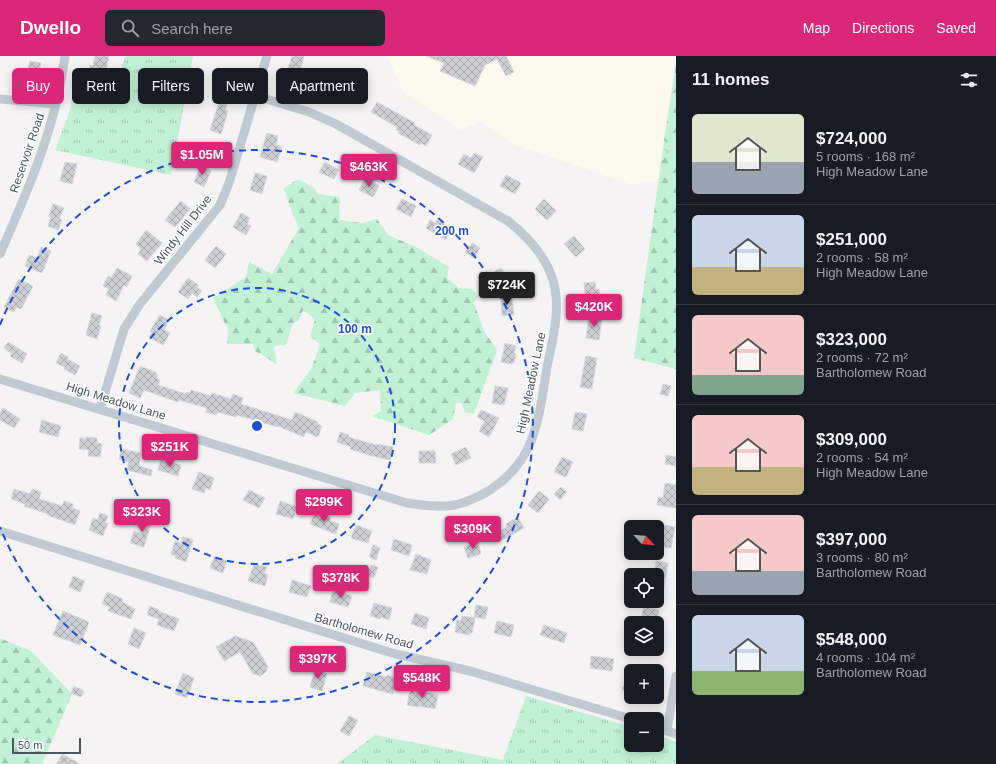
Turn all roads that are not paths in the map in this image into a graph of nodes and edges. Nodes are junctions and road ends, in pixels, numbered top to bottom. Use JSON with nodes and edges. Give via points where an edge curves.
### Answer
{"nodes":[{"id":1,"x":66,"y":56,"type":"edge"},
{"id":2,"x":267,"y":56,"type":"edge"},
{"id":3,"x":64,"y":68,"type":"edge"},
{"id":4,"x":264,"y":68,"type":"edge"},
{"id":5,"x":0,"y":99,"type":"edge"},
{"id":6,"x":12,"y":100,"type":"edge"},
{"id":7,"x":268,"y":100,"type":"edge"},
{"id":8,"x":56,"y":104,"type":"edge"},
{"id":9,"x":254,"y":104,"type":"edge"},
{"id":10,"x":0,"y":254,"type":"edge"},
{"id":11,"x":0,"y":379,"type":"edge"},
{"id":12,"x":100,"y":409,"type":"junction"},
{"id":13,"x":0,"y":531,"type":"edge"},
{"id":14,"x":676,"y":676,"type":"edge"},
{"id":15,"x":624,"y":717,"type":"edge"},
{"id":16,"x":664,"y":729,"type":"edge"},
{"id":17,"x":667,"y":730,"type":"junction"},
{"id":18,"x":676,"y":734,"type":"edge"}],
"edges":[{"from":1,"to":3,"type":"street","name":"Reservoir Road"},
{"from":2,"to":4,"type":"street","name":"Windy Hill Drive"},
{"from":5,"to":6,"type":"street"},
{"from":7,"to":12,"type":"street","name":"High Meadow Lane","via":[[309,112],[336,124],[508,220],[541,254],[552,278],[557,301],[555,326],[531,442],[519,464],[500,483],[479,496],[454,505],[429,506],[407,502]]},
{"from":8,"to":10,"type":"street","name":"Reservoir Road","via":[[40,158]]},
{"from":9,"to":12,"type":"street","name":"Windy Hill Drive","via":[[220,205],[140,304],[124,329]]},
{"from":11,"to":12,"type":"street","name":"High Meadow Lane"},
{"from":13,"to":15,"type":"street","name":"Bartholomew Road","via":[[392,653],[470,671]]},
{"from":14,"to":17,"type":"street"},
{"from":16,"to":17,"type":"street"},
{"from":17,"to":18,"type":"street"}]}
